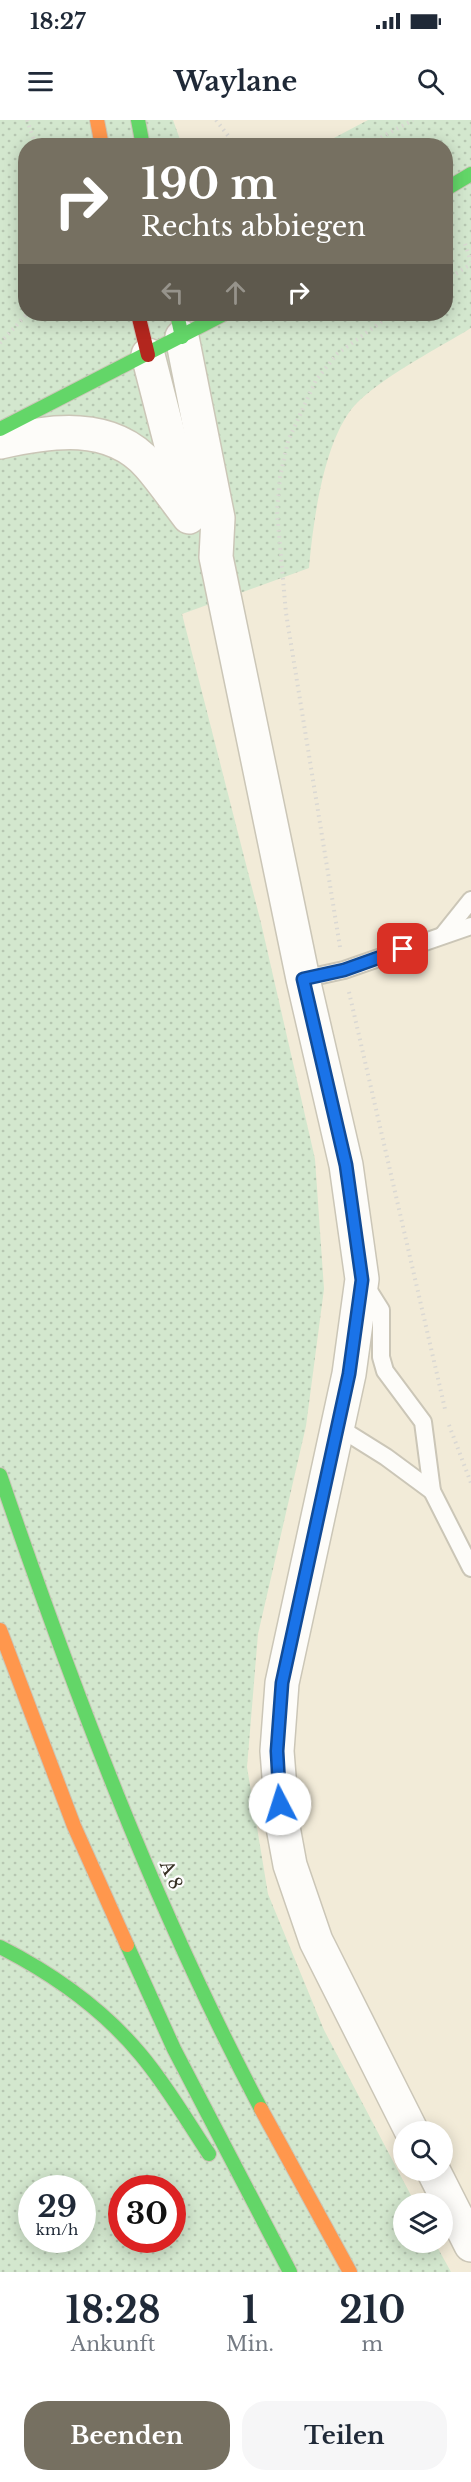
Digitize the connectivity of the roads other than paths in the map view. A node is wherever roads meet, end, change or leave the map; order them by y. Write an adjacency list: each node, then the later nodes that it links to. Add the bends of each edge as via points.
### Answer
1 (97, 120): 3 (main road)
2 (138, 122): 4 (main road); 5 (main road)
3 (100, 138)
4 (141, 138)
5 (145, 138)
6 (471, 174): 7 (main road)
7 (453, 185)
8 (140, 321): 11 (main road)
9 (196, 321): 10 (main road)
10 (180, 325): 11 (main road); 15 (street, via 218,518)
11 (148, 355): 12 (main road); 14 (street)
12 (0, 429)
13 (0, 442): 14 (street, via 55,432 77,432 112,440 149,465)
14 (189, 517): 15 (street)
15 (216, 557): 19 (street)
16 (471, 900): 18 (lane)
17 (471, 926): 18 (lane)
18 (443, 935): 19 (lane, via 344,970)
19 (303, 979): 20 (street, via 346,1165)
20 (362, 1280): 21 (street); 23 (lane, via 381,1310 381,1358 385,1371 423,1422)
21 (338, 1427): 23 (lane, via 386,1456); 27 (street, via 283,1674 278,1714 278,1782 290,1865 316,1941)
22 (0, 1475): 32 (main road, A 8 / A 8, via 48,1617 127,1820 218,2023)
23 (432, 1491): 24 (lane)
24 (471, 1568)
25 (0, 1630): 29 (main road, via 74,1826 174,2049)
26 (0, 1947): 29 (main road, via 33,1963 84,2001 141,2055)
27 (406, 2121)
28 (438, 2181): 30 (street)
29 (274, 2245): 31 (main road)
30 (471, 2245)
31 (290, 2272)
32 (350, 2272)

